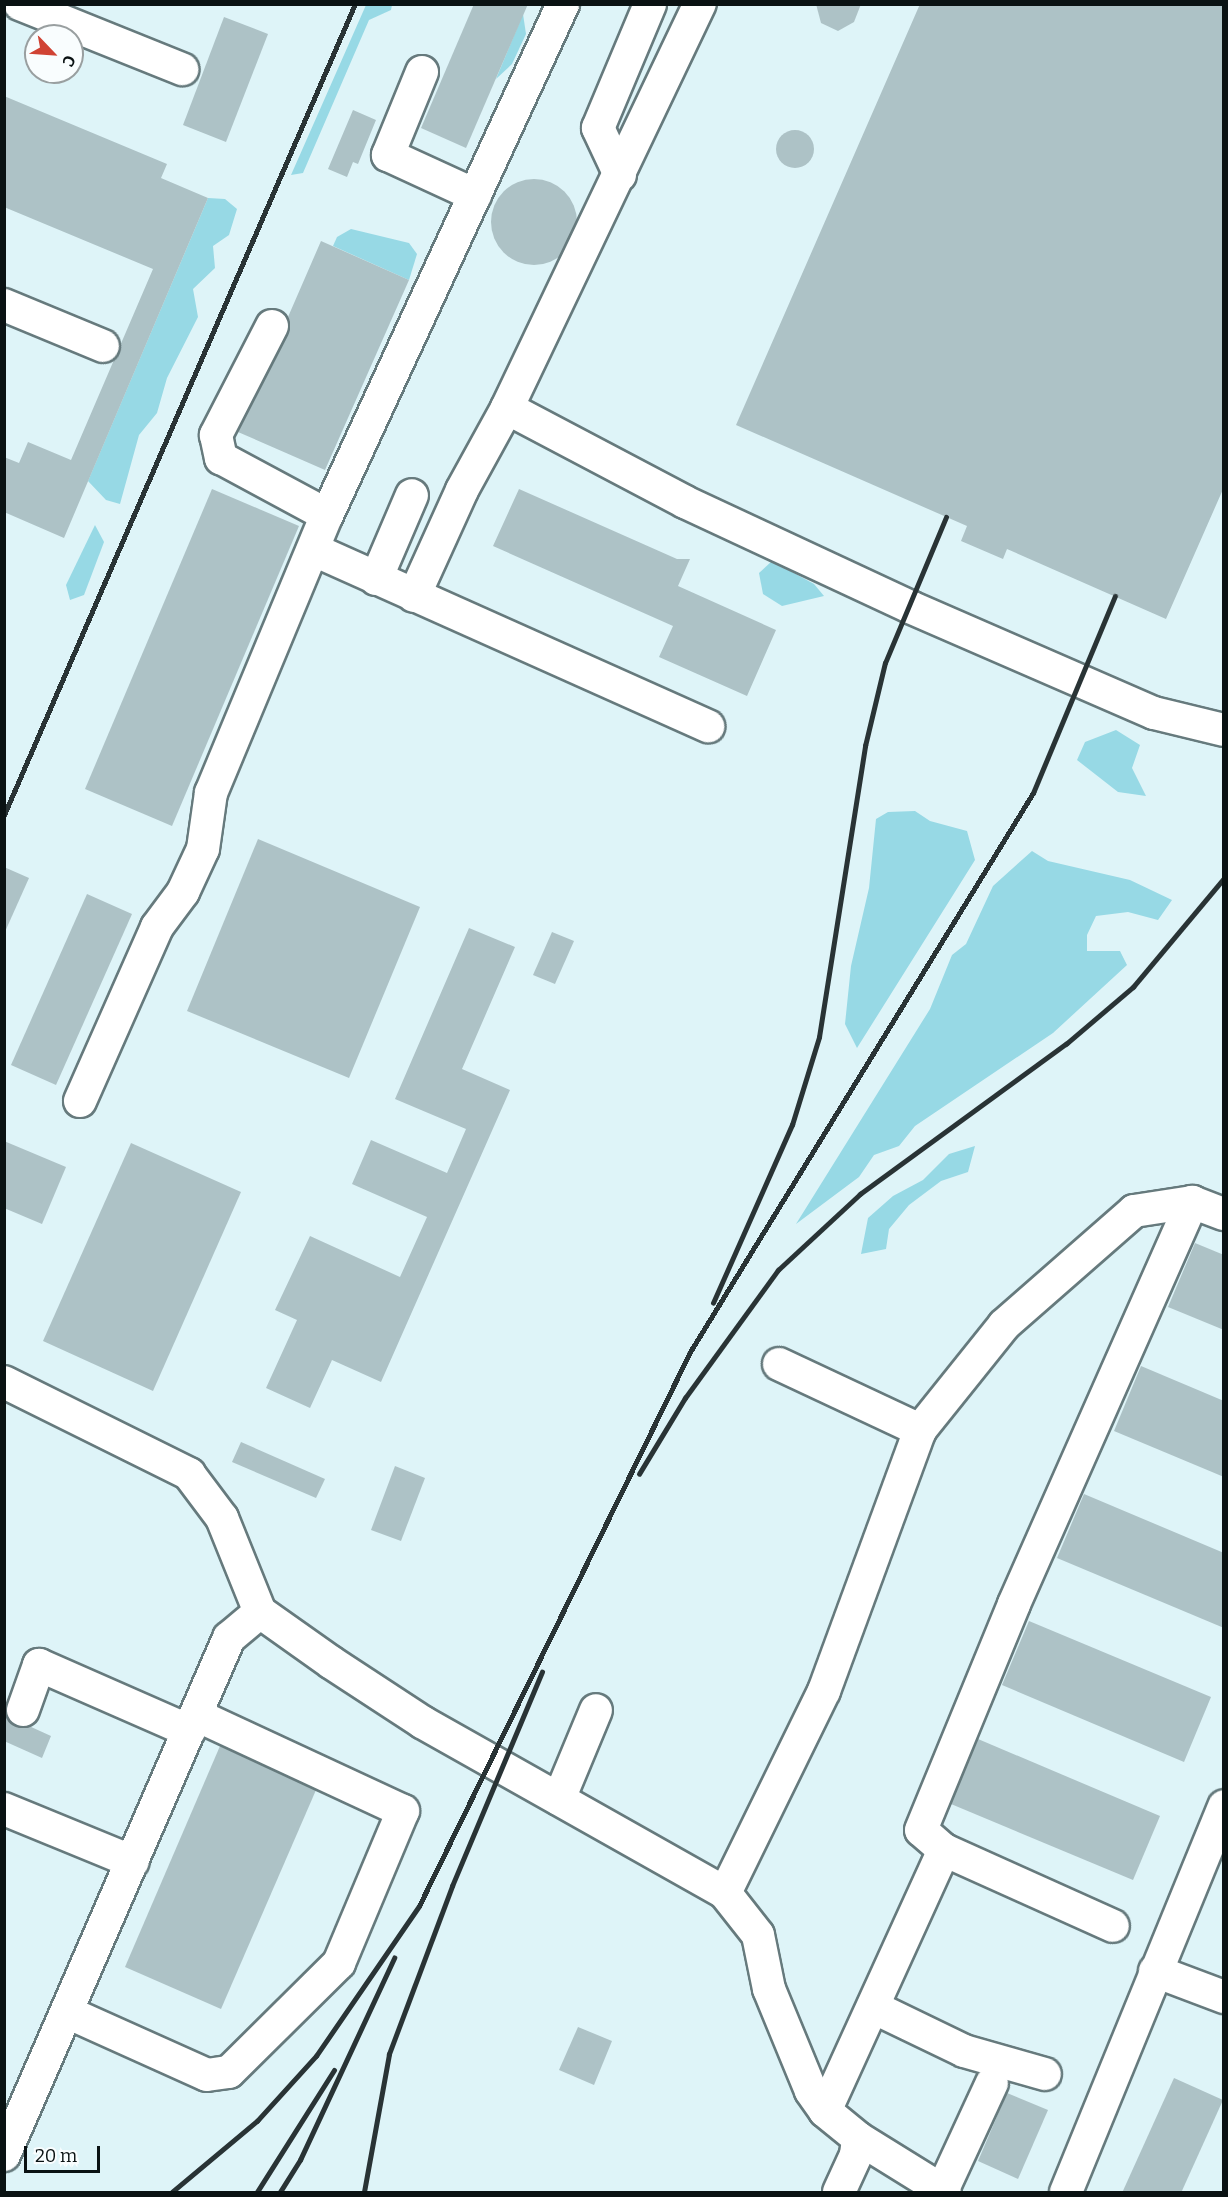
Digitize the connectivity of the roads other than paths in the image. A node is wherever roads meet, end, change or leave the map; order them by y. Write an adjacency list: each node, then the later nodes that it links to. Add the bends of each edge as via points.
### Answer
1 (20, 4): 5 (lane)
2 (563, 4): 8 (lane)
3 (650, 4): 7 (lane, via 598,128)
4 (700, 4): 7 (lane)
5 (182, 69)
6 (422, 72): 8 (lane, via 388,155)
7 (620, 175): 12 (lane)
8 (475, 195): 14 (lane)
9 (4, 305): 11 (lane)
10 (272, 326): 14 (lane, via 216,435 221,458)
11 (103, 346)
12 (507, 408): 17 (lane, via 462,490); 19 (lane, via 686,502 910,607 1154,713)
13 (412, 495): 16 (lane)
14 (327, 515): 15 (lane)
15 (314, 550): 16 (lane); 20 (lane, via 211,794 203,849 183,892 157,927)
16 (376, 579): 17 (lane)
17 (414, 596): 18 (lane)
18 (708, 726)
19 (1224, 730)
20 (80, 1101)
21 (1192, 1202): 22 (lane); 25 (lane, via 1134,1211 1004,1325); 33 (lane, via 1014,1604 921,1830)
22 (1224, 1214)
23 (779, 1364): 25 (lane)
24 (4, 1382): 26 (lane, via 189,1474 222,1518)
25 (920, 1430): 35 (lane, via 824,1691)
26 (260, 1612): 29 (lane, via 229,1638); 30 (lane, via 422,1722)
27 (23, 1710): 29 (lane, via 39,1665)
28 (596, 1710): 30 (lane)
29 (193, 1723): 34 (lane); 40 (lane, via 403,1811 339,1963 229,2072 207,2075)
30 (559, 1799): 35 (lane)
31 (1224, 1806): 37 (lane)
32 (4, 1809): 34 (lane)
33 (944, 1851): 36 (lane); 39 (lane)
34 (133, 1862): 40 (lane)
35 (725, 1893): 43 (lane, via 758,1935 770,1989 811,2091)
36 (1113, 1926)
37 (1155, 1971): 38 (lane); 48 (lane)
38 (1224, 1997)
39 (873, 2007): 41 (lane, via 964,2051); 43 (lane)
40 (69, 2013): 45 (lane)
41 (1045, 2074)
42 (992, 2083): 46 (lane)
43 (825, 2111): 44 (lane)
44 (858, 2138): 46 (lane); 47 (lane, via 856,2155)
45 (4, 2155)
46 (944, 2192)
47 (839, 2193)
48 (1066, 2193)

